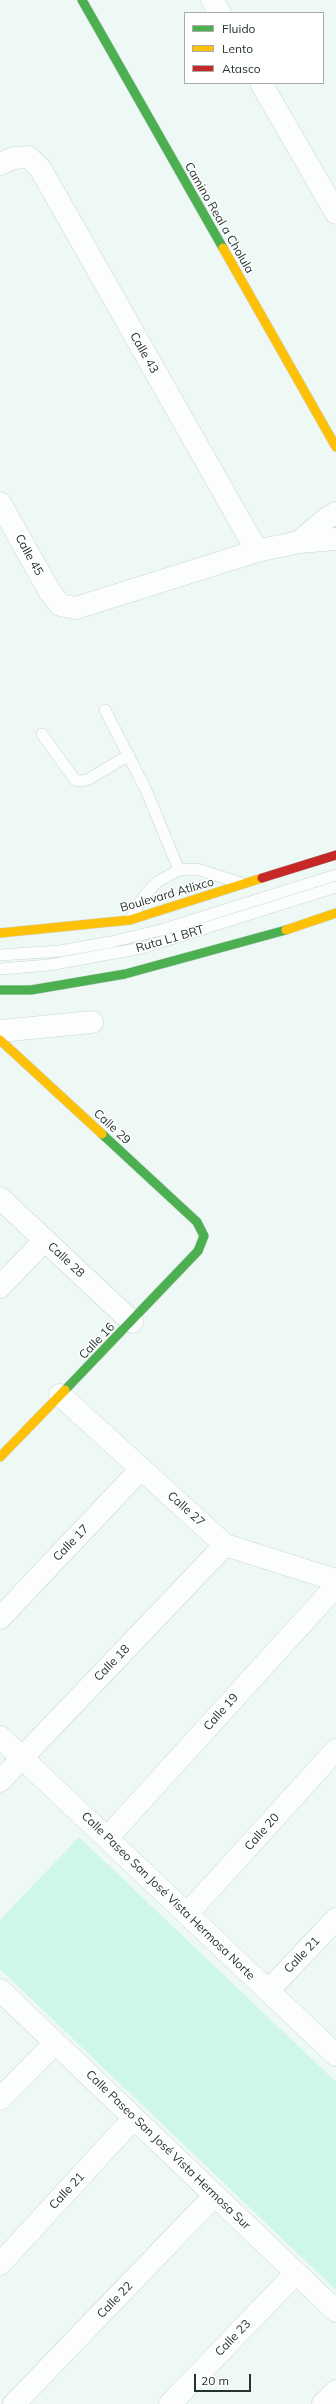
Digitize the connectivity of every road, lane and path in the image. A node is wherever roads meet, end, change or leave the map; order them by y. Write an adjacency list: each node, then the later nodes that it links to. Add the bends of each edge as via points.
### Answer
1 (82, 0): 7 (main road, Camino Real a Cholula)
2 (212, 0): 3 (street)
3 (219, 12)
4 (262, 84): 6 (street)
5 (0, 164): 12 (street, Calle 43, via 14,158 28,157 40,168)
6 (336, 213)
7 (336, 447)
8 (0, 503): 12 (street, Calle 45, via 60,606 76,608)
9 (336, 513): 11 (street)
10 (336, 539): 11 (street)
11 (299, 542): 12 (street)
12 (257, 551)
13 (105, 710): 15 (lane)
14 (42, 734): 15 (lane, via 75,780 89,779)
15 (129, 755): 17 (lane)
16 (336, 855): 19 (main road, Boulevard Atlixco)
17 (178, 870): 19 (lane, via 198,869); 22 (lane, via 157,882 144,896)
18 (336, 875): 24 (lane, Ruta L1 BRT, via 161,930 111,942 60,951)
19 (246, 884): 22 (main road, Boulevard Atlixco)
20 (336, 887): 25 (lane, Ruta L1 BRT, via 142,948 49,965)
21 (336, 913): 26 (main road, via 259,940 125,974 31,990)
22 (130, 920): 23 (main road, Boulevard Atlixco)
23 (0, 933)
24 (0, 955)
25 (0, 969)
26 (0, 990)
27 (92, 1022): 28 (street)
28 (0, 1031)
29 (0, 1040): 31 (main road, Calle 29, via 196,1222)
30 (0, 1198): 32 (street, Calle 28)
31 (204, 1236): 34 (main road, Calle 16, via 198,1251)
32 (45, 1240): 33 (street); 34 (street, Calle 28)
33 (0, 1287)
34 (132, 1322): 35 (main road, Calle 16)
35 (60, 1395): 36 (main road, Calle 16); 37 (street, Calle 27)
36 (0, 1457)
37 (141, 1469): 38 (street, Calle 27); 41 (street, Calle 17)
38 (225, 1545): 39 (street, Calle 27); 44 (street, Calle 18)
39 (336, 1580)
40 (336, 1586): 46 (street, Calle 19)
41 (0, 1618)
42 (0, 1737): 44 (street, Calle Paseo San José Vista Hermosa Norte)
43 (336, 1750): 47 (street, Calle 20)
44 (22, 1758): 45 (street, Calle 18); 46 (street, Calle Paseo San José Vista Hermosa Norte)
45 (0, 1780)
46 (107, 1838): 47 (street, Calle Paseo San José Vista Hermosa Norte)
47 (187, 1914): 50 (street, Calle Paseo San José Vista Hermosa Norte)
48 (336, 1919): 50 (street, Calle 21)
49 (0, 1990): 51 (street, Calle Paseo San José Vista Hermosa Sur)
50 (268, 1991): 52 (street, Calle Paseo San José Vista Hermosa Norte)
51 (55, 2043): 53 (street); 54 (street, Calle Paseo San José Vista Hermosa Sur)
52 (336, 2055)
53 (0, 2099)
54 (134, 2118): 55 (street, Calle Paseo San José Vista Hermosa Sur); 56 (street, Calle 21)
55 (215, 2195): 57 (street, Calle Paseo San José Vista Hermosa Sur); 60 (street, Calle 22)
56 (0, 2264)
57 (296, 2273): 58 (street, Calle Paseo San José Vista Hermosa Sur); 61 (street, Calle 23)
58 (336, 2311)
59 (336, 2391): 62 (street)
60 (14, 2404)
61 (170, 2404)
62 (323, 2404)

